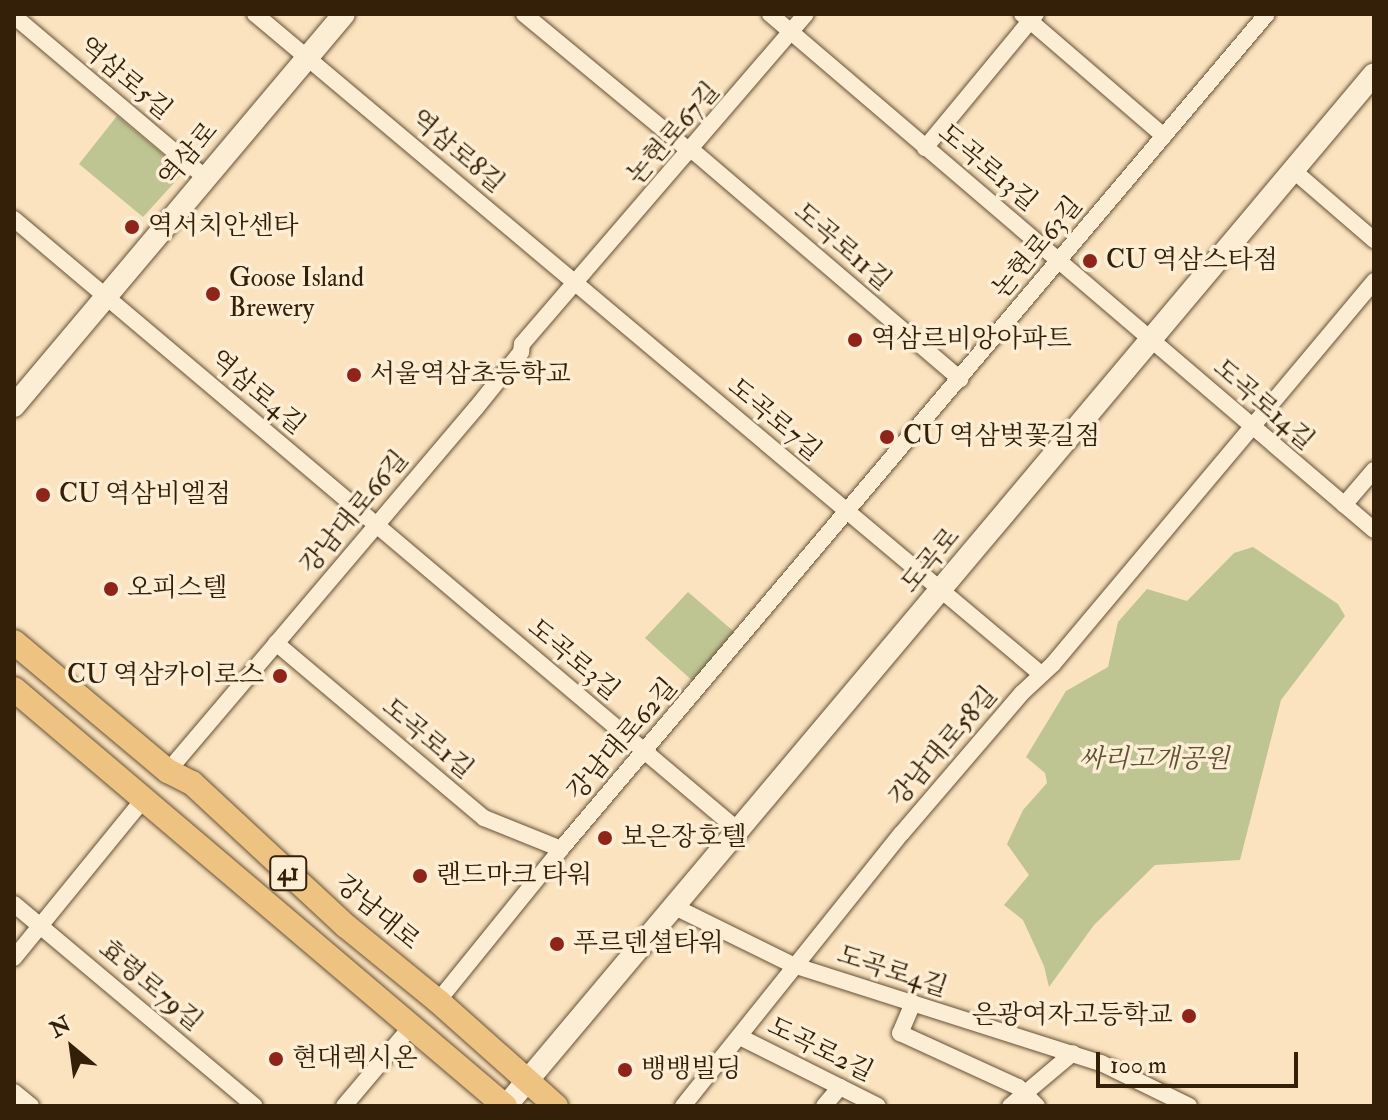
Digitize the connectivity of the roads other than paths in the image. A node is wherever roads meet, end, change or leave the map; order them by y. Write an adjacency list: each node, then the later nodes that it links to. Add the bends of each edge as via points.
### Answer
1 (255, 14): 10 (street, 역삼로8길)
2 (344, 14): 10 (main road, 역삼로)
3 (524, 14): 14 (street, 도곡로11길)
4 (770, 14): 9 (street, 도곡로13길)
5 (806, 14): 9 (street, 논현로67길)
6 (1267, 14): 12 (street, 논현로63길)
7 (14, 16): 16 (street, 역삼로5길)
8 (1030, 16): 12 (street); 13 (street)
9 (792, 32): 13 (street, 도곡로13길); 14 (street, 논현로67길)
10 (306, 58): 16 (main road, 역삼로); 21 (street, 역삼로8길)
11 (1374, 74): 15 (main road, 도곡로)
12 (1164, 136): 19 (street, 논현로63길)
13 (925, 148): 19 (street, 도곡로13길)
14 (692, 151): 21 (street, 논현로67길); 24 (street, 도곡로11길)
15 (1294, 171): 18 (street); 23 (main road, 도곡로)
16 (206, 178): 22 (main road, 역삼로)
17 (14, 219): 22 (street, 역삼로4길)
18 (1374, 240)
19 (1059, 259): 23 (street, 도곡로13길); 24 (street, 논현로63길)
20 (1374, 281): 26 (street, 강남대로58길)
21 (576, 284): 29 (street, 도곡로7길); 30 (street, 강남대로66길)
22 (107, 298): 25 (main road, 역삼로); 30 (street, 역삼로4길)
23 (1154, 338): 26 (street, 도곡로14길); 32 (main road, 도곡로)
24 (960, 379): 29 (street, 논현로63길)
25 (14, 406)
26 (1251, 427): 28 (street, 도곡로14길); 35 (street, 강남대로58길)
27 (1374, 470): 28 (street)
28 (1344, 505): 31 (street, 도곡로14길)
29 (847, 513): 32 (street, 도곡로7길); 37 (street, 강남대로62길)
30 (377, 524): 34 (street, 강남대로66길); 37 (street, 도곡로3길)
31 (1374, 530)
32 (942, 592): 35 (street, 도곡로7길); 40 (main road, 도곡로)
33 (14, 642): 38 (main road, 강남대로 / 41)
34 (276, 643): 38 (street, 강남대로66길); 41 (street, 도곡로1길, via 484,818)
35 (1041, 674): 46 (street, 강남대로58길)
36 (14, 689): 39 (main road, 41)
37 (644, 752): 40 (street, 도곡로3길); 41 (street, 강남대로62길)
38 (168, 771): 47 (main road, 강남대로 / 41, via 192,783 346,926)
39 (143, 800): 44 (street); 49 (main road, 41)
40 (739, 831): 43 (main road, 도곡로)
41 (561, 849): 47 (street, 강남대로62길)
42 (14, 904): 44 (street, 효령로79길)
43 (675, 907): 46 (street, 도곡로4길); 52 (main road, 도곡로)
44 (41, 926): 45 (street); 57 (street, 효령로79길)
45 (14, 958)
46 (793, 965): 48 (street, 도곡로4길); 50 (street, 강남대로58길)
47 (438, 1001): 52 (main road, 강남대로 / 41)
48 (913, 1003): 51 (street, 도곡로4길); 55 (street, via 900,1033)
49 (410, 1028): 58 (street); 59 (main road, 41)
50 (740, 1037): 53 (street, 도곡로2길); 61 (street, 강남대로58길)
51 (1073, 1053): 55 (street); 66 (street, 도곡로4길)
52 (528, 1080): 59 (main road, 도곡로); 60 (main road, 강남대로 / 41)
53 (840, 1087): 62 (street); 63 (street, 도곡로2길)
54 (14, 1092): 56 (street)
55 (1024, 1094): 64 (street); 65 (street)
56 (31, 1106)
57 (255, 1106)
58 (344, 1106)
59 (506, 1106)
60 (556, 1106)
61 (683, 1106)
62 (824, 1106)
63 (878, 1106)
64 (1010, 1106)
65 (1037, 1106)
66 (1189, 1106)

